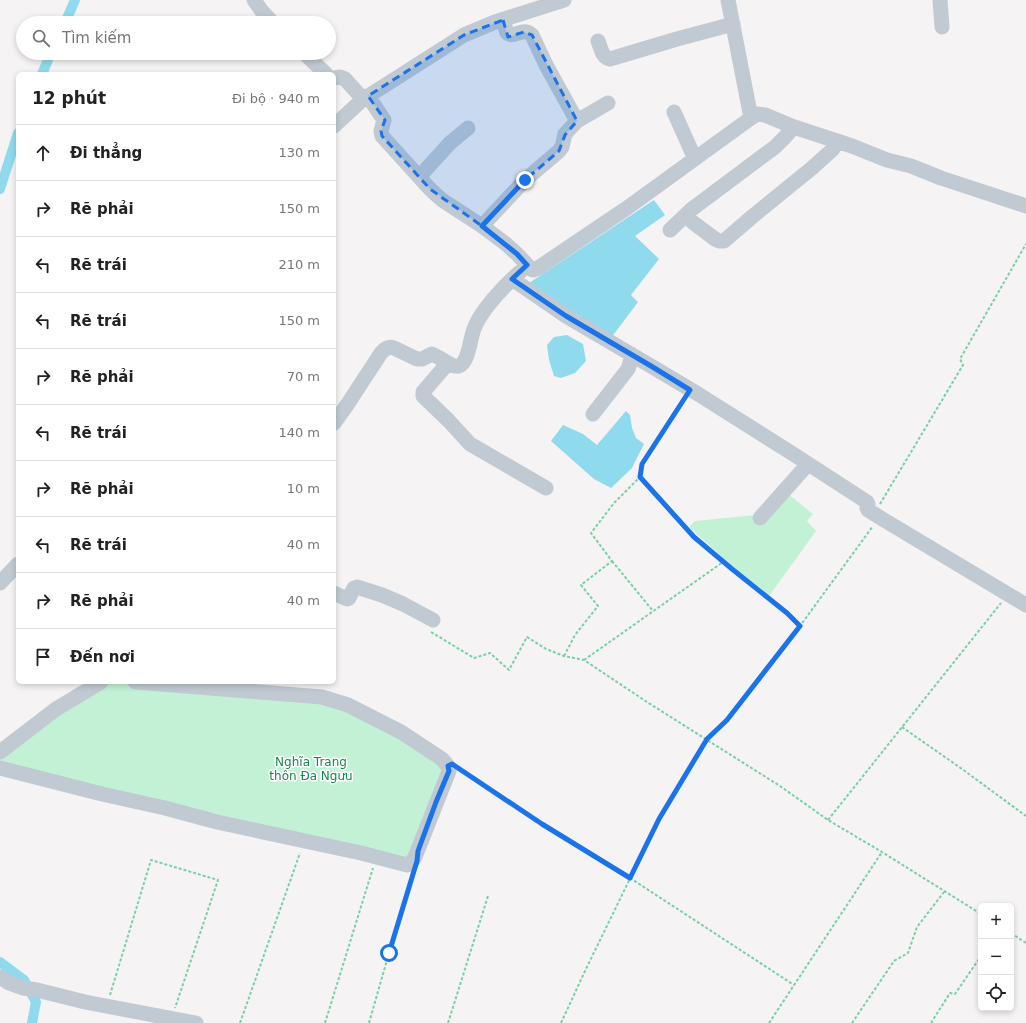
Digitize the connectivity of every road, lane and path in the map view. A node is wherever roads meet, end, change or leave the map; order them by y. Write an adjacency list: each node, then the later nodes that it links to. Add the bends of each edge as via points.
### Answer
1 (254, 0): 5 (street)
2 (564, 0): 6 (street)
3 (728, 0): 7 (street)
4 (940, 0): 8 (street)
5 (267, 16)
6 (503, 20): 13 (street, via 464,35); 17 (street, via 509,35 524,32 532,35)
7 (733, 24): 9 (street, via 610,59 604,56); 16 (street)
8 (942, 27)
9 (598, 41)
10 (311, 60): 11 (street)
11 (324, 72)
12 (336, 77): 13 (street, via 340,76 345,79)
13 (366, 98): 18 (street); 23 (street, via 384,120 382,136)
14 (608, 103): 17 (street)
15 (674, 112): 22 (street)
16 (751, 118): 19 (street, via 757,114 763,115); 22 (street)
17 (578, 121): 26 (street, via 565,134 559,151 525,180)
18 (336, 124)
19 (794, 127): 21 (street); 25 (street, via 775,147)
20 (468, 128): 23 (street, via 450,143)
21 (838, 141): 24 (street); 25 (street, via 812,168 724,240 719,241)
22 (695, 159): 29 (street, via 538,268 532,270)
23 (419, 177): 26 (street, via 442,200)
24 (1026, 206)
25 (685, 216): 27 (street)
26 (482, 226): 29 (street)
27 (670, 230)
28 (1026, 244): 39 (path, via 960,359 963,365)
29 (527, 265): 30 (street)
30 (512, 279): 31 (street, via 566,316); 32 (street, via 477,321 463,363 457,366)
31 (631, 354): 33 (street); 34 (street, via 628,369)
32 (448, 363): 35 (street, via 432,354 417,359 392,347 386,348); 38 (street, via 423,392 423,396 470,444)
33 (690, 390): 36 (street); 37 (path, via 642,464)
34 (593, 414)
35 (336, 420)
36 (808, 464): 39 (street, via 867,502 868,510); 40 (street)
37 (640, 477): 41 (path, via 614,503 591,534); 42 (path, via 694,537)
38 (546, 488)
39 (877, 515): 46 (street); 50 (path)
40 (760, 518)
41 (612, 561): 48 (path); 51 (path, via 581,585 598,606 575,635)
42 (724, 562): 48 (path); 50 (path)
43 (16, 566): 44 (street)
44 (0, 583)
45 (336, 594): 49 (street, via 348,599 357,587 403,604)
46 (1008, 594): 47 (street); 55 (path)
47 (1026, 605)
48 (653, 612): 52 (path)
49 (430, 625): 51 (path, via 474,658 490,653 509,670 527,637)
50 (800, 626): 56 (path, via 727,720)
51 (564, 656): 52 (path)
52 (584, 660): 56 (path)
53 (98, 684): 57 (street, via 56,709)
54 (160, 684): 58 (street, via 322,697 348,705 401,732 442,759)
55 (902, 727): 60 (path); 61 (path)
56 (707, 739): 61 (path); 66 (path, via 659,819)
57 (0, 752)
58 (448, 766): 64 (street, via 449,771 413,861 407,865); 66 (path, via 452,764)
59 (0, 768): 62 (street)
60 (1026, 816)
61 (828, 820): 63 (path)
62 (304, 841): 64 (street); 78 (path)
63 (882, 852): 67 (path); 74 (path)
64 (376, 857): 79 (path)
65 (412, 875): 80 (path)
66 (630, 878): 74 (path); 82 (path)
67 (945, 891): 69 (path); 84 (path, via 917,927 908,953 894,961)
68 (488, 896): 81 (path)
69 (978, 912)
70 (1014, 935): 71 (path)
71 (1026, 943)
72 (978, 960): 85 (path, via 955,994 950,993)
73 (0, 977): 75 (street, via 9,983 30,989)
74 (794, 985): 83 (path)
75 (106, 1006): 76 (street); 76 (path, via 150,860 218,880)
76 (172, 1018): 77 (street)
77 (196, 1023)
78 (240, 1023)
79 (325, 1023)
80 (369, 1023)
81 (448, 1023)
82 (561, 1023)
83 (770, 1023)
84 (852, 1023)
85 (931, 1023)

